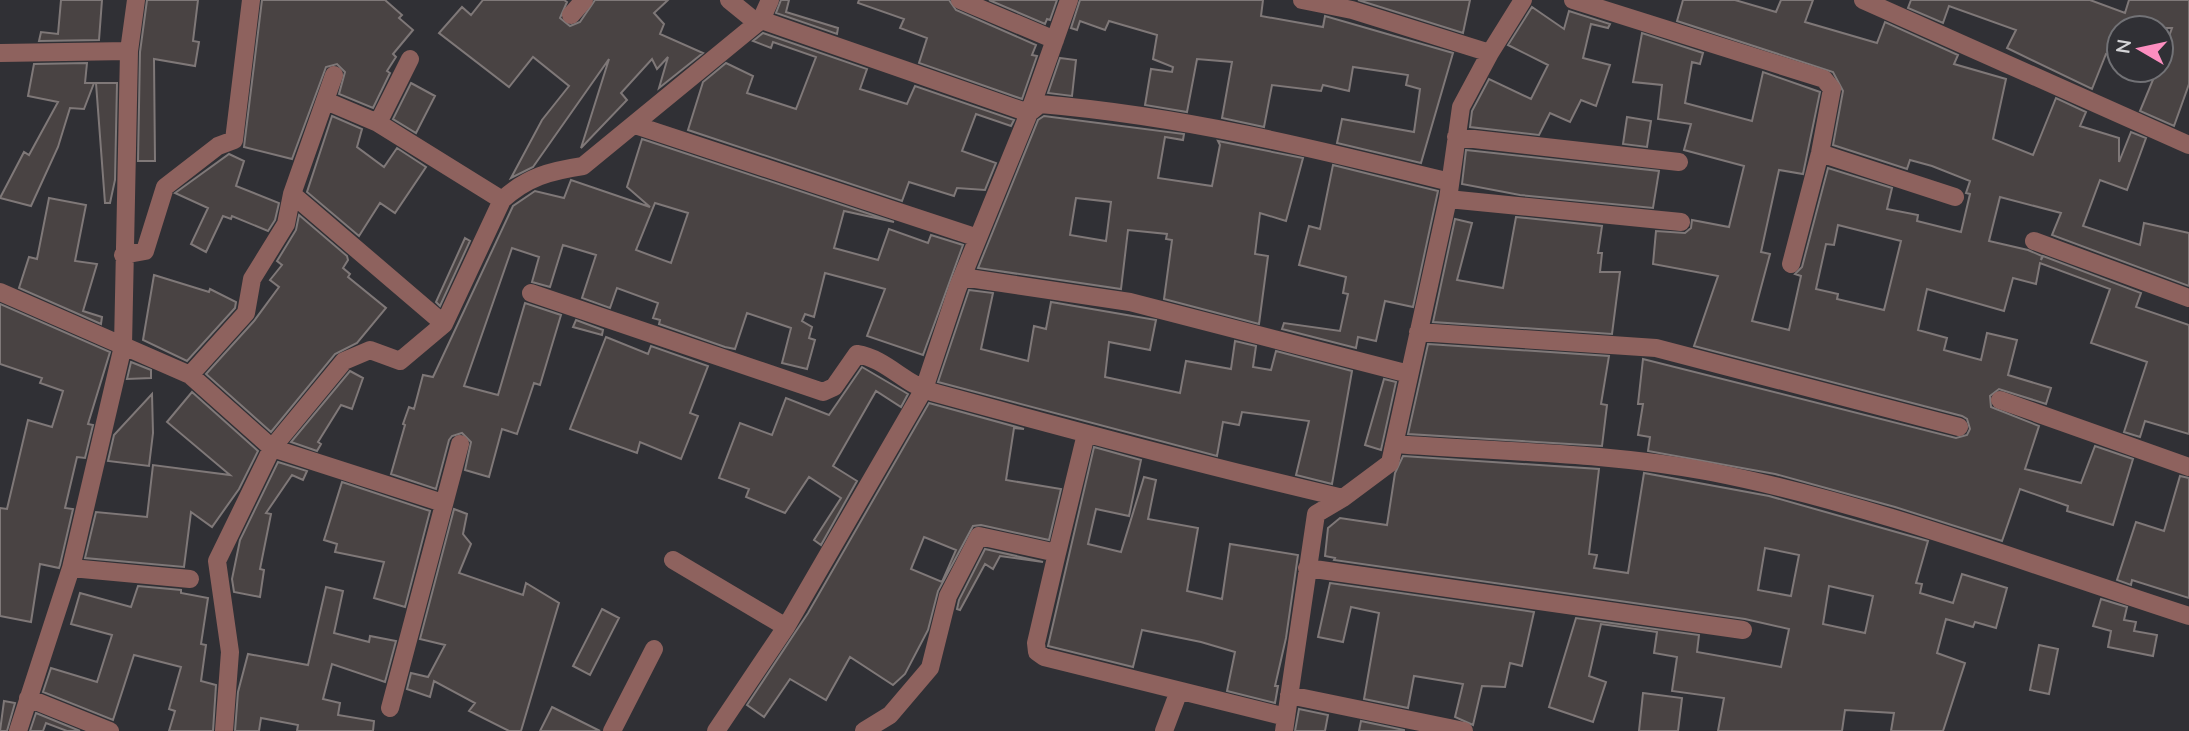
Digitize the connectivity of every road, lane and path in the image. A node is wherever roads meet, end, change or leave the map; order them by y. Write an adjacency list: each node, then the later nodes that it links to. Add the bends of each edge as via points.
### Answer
1 (136, 0): 15 (street)
2 (251, 0): 35 (street, via 234,140 218,146 165,187 145,251)
3 (584, 0): 12 (street)
4 (729, 0): 13 (street)
5 (769, 0): 13 (street)
6 (1069, 0): 14 (street)
7 (1302, 0): 17 (street, via 1352,10)
8 (1523, 0): 17 (street)
9 (1573, 0): 26 (street, via 1824,79 1832,89)
10 (1863, 0): 25 (street)
11 (968, 2): 14 (street)
12 (571, 15)
13 (758, 21): 21 (street); 23 (street)
14 (1055, 40): 21 (street)
15 (129, 51): 16 (street); 35 (street)
16 (0, 53)
17 (1490, 53): 24 (street, via 1461,107)
18 (410, 59): 22 (street)
19 (334, 75): 20 (street)
20 (326, 101): 22 (street); 29 (street)
21 (1030, 113): 28 (street, via 1040,104 1124,111 1256,134); 33 (street)
22 (378, 123): 31 (street)
23 (635, 125): 31 (street, via 583,166 547,171); 33 (street)
24 (1456, 137): 27 (street); 28 (street)
25 (2189, 145)
26 (1820, 153): 30 (street); 36 (street)
27 (1679, 162)
28 (1449, 191): 32 (street); 42 (street)
29 (292, 194): 41 (street); 45 (street, via 286,224 252,279 246,313)
30 (1955, 197)
31 (502, 200): 41 (street)
32 (1681, 222)
33 (978, 238): 37 (street)
34 (2034, 241): 40 (street)
35 (123, 255): 43 (street)
36 (1791, 264)
37 (962, 277): 44 (street, via 1130,302); 46 (street)
38 (0, 292): 43 (street)
39 (531, 293): 46 (street, via 823,392 834,387 857,354 874,357)
40 (2189, 298)
41 (444, 324): 52 (street, via 400,361 370,350 344,361)
42 (1418, 332): 44 (street); 48 (street, via 1656,348)
43 (123, 346): 45 (street); 58 (street)
44 (1409, 374): 51 (street)
45 (190, 375): 52 (street)
46 (924, 389): 49 (street); 62 (street)
47 (2000, 400): 53 (street)
48 (1959, 427)
49 (1086, 434): 54 (street); 56 (street)
50 (460, 444): 55 (street)
51 (1394, 444): 54 (street, via 1390,463); 61 (street, via 1658,463 1713,473 1852,506)
52 (272, 448): 55 (street); 72 (street, via 217,561 230,652)
53 (2189, 467)
54 (1343, 498): 59 (street, via 1316,513)
55 (443, 503): 68 (street)
56 (1057, 553): 65 (street, via 1037,652); 75 (street, via 979,536 948,596 930,668 890,715)
57 (673, 560): 62 (street)
58 (71, 568): 60 (street); 67 (street)
59 (1307, 568): 63 (street); 66 (street)
60 (190, 579)
61 (2189, 616)
62 (786, 626): 74 (street)
63 (1742, 630)
64 (654, 649): 73 (street)
65 (1178, 691): 69 (street); 76 (street)
66 (1289, 695): 69 (street); 77 (street)
67 (28, 698): 70 (street); 71 (street)
68 (390, 708)
69 (1285, 724)
70 (18, 731)
71 (110, 731)
72 (224, 731)
73 (612, 731)
74 (716, 731)
75 (864, 731)
76 (1164, 731)
77 (1464, 731)

